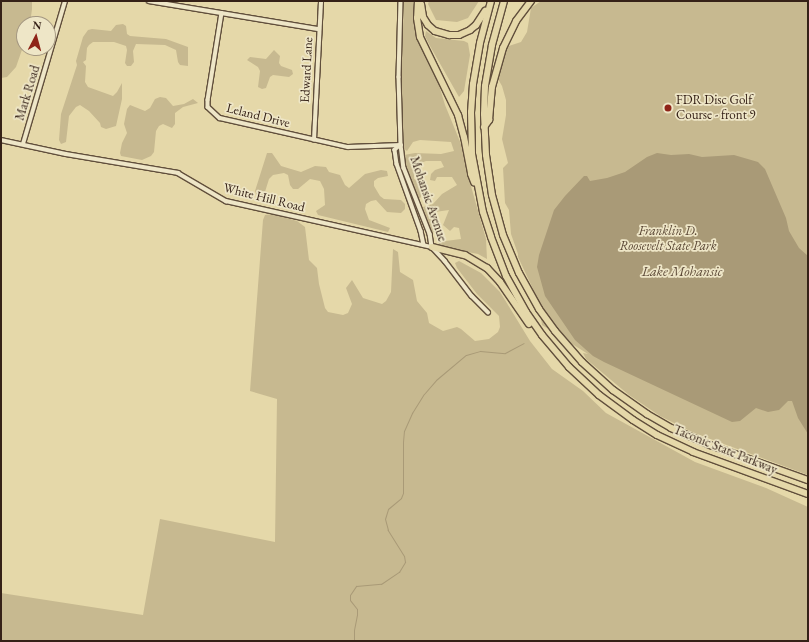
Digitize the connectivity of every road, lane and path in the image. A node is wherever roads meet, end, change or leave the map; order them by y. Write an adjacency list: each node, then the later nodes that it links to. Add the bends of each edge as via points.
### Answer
1 (65, 1): 14 (street, Mark Road)
2 (149, 1): 9 (street)
3 (321, 1): 10 (street, Edward Lane)
4 (401, 1): 15 (street, Mohansic Avenue)
5 (419, 1): 8 (highway, via 428,25 448,35 459,35 470,30 479,22); 16 (highway, via 417,18 420,37 456,110 471,174)
6 (504, 1): 11 (highway, Taconic State Parkway, via 487,72)
7 (531, 1): 11 (highway, via 516,21 503,48 492,87 489,120)
8 (490, 4): 16 (highway, Taconic State Parkway, via 477,56 472,98 471,140)
9 (222, 13): 10 (street); 13 (street, Leland Drive, via 208,107 220,118)
10 (319, 29): 13 (street, Edward Lane)
11 (484, 127): 21 (highway, Taconic State Parkway, via 491,189 508,248 539,309 573,352 614,390 659,421 710,445)
12 (1, 140): 14 (street, White Hill Road)
13 (314, 140): 15 (street, Leland Drive, via 348,147)
14 (23, 144): 17 (street, White Hill Road, via 178,173 226,201)
15 (400, 145): 17 (street, Mohansic Avenue, via 395,150 397,164); 18 (street, Mohansic Avenue, via 404,168 430,234)
16 (478, 187): 20 (highway, Taconic State Parkway, via 487,225 506,276 526,312)
17 (424, 245): 18 (street, White Hill Road)
18 (432, 247): 19 (street, Mohansic Avenue); 20 (highway, via 465,255 490,270 531,326)
19 (488, 312)
20 (550, 346): 22 (highway, Taconic State Parkway, via 568,367 599,395 657,434 706,458)
21 (808, 480)
22 (808, 494)

